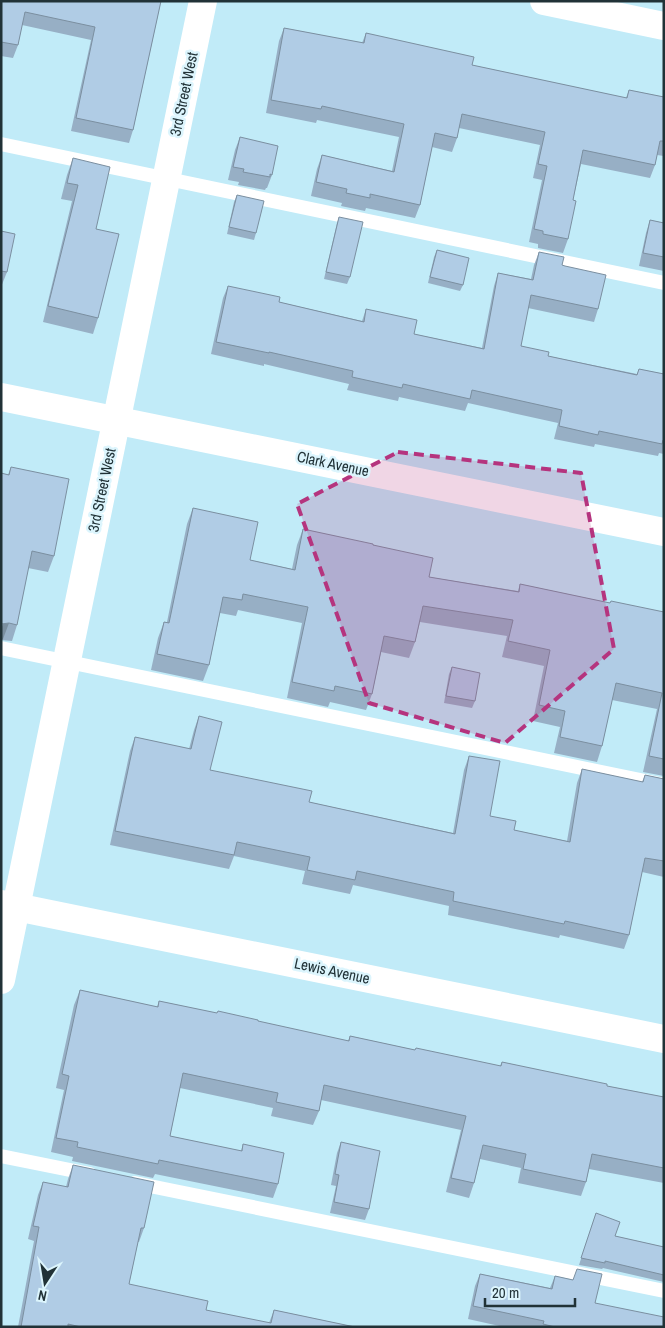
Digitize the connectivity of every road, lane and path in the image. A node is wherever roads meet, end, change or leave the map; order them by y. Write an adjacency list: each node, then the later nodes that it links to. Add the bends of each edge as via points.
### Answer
1 (204, 1): 5 (street, 3rd Street West)
2 (544, 1): 3 (street)
3 (664, 26)
4 (1, 144): 5 (lane)
5 (166, 179): 6 (lane); 8 (street, 3rd Street West)
6 (664, 283)
7 (1, 397): 8 (street, Clark Avenue)
8 (116, 420): 9 (street, Clark Avenue); 11 (street, 3rd Street West)
9 (664, 532)
10 (1, 648): 11 (lane)
11 (67, 661): 12 (lane); 13 (street, 3rd Street West)
12 (664, 785)
13 (9, 905): 14 (street, 3rd Street West); 15 (street, Lewis Avenue)
14 (1, 980)
15 (664, 1039)
16 (1, 1156): 17 (lane)
17 (99, 1176)
18 (118, 1180): 19 (lane)
19 (664, 1291)

